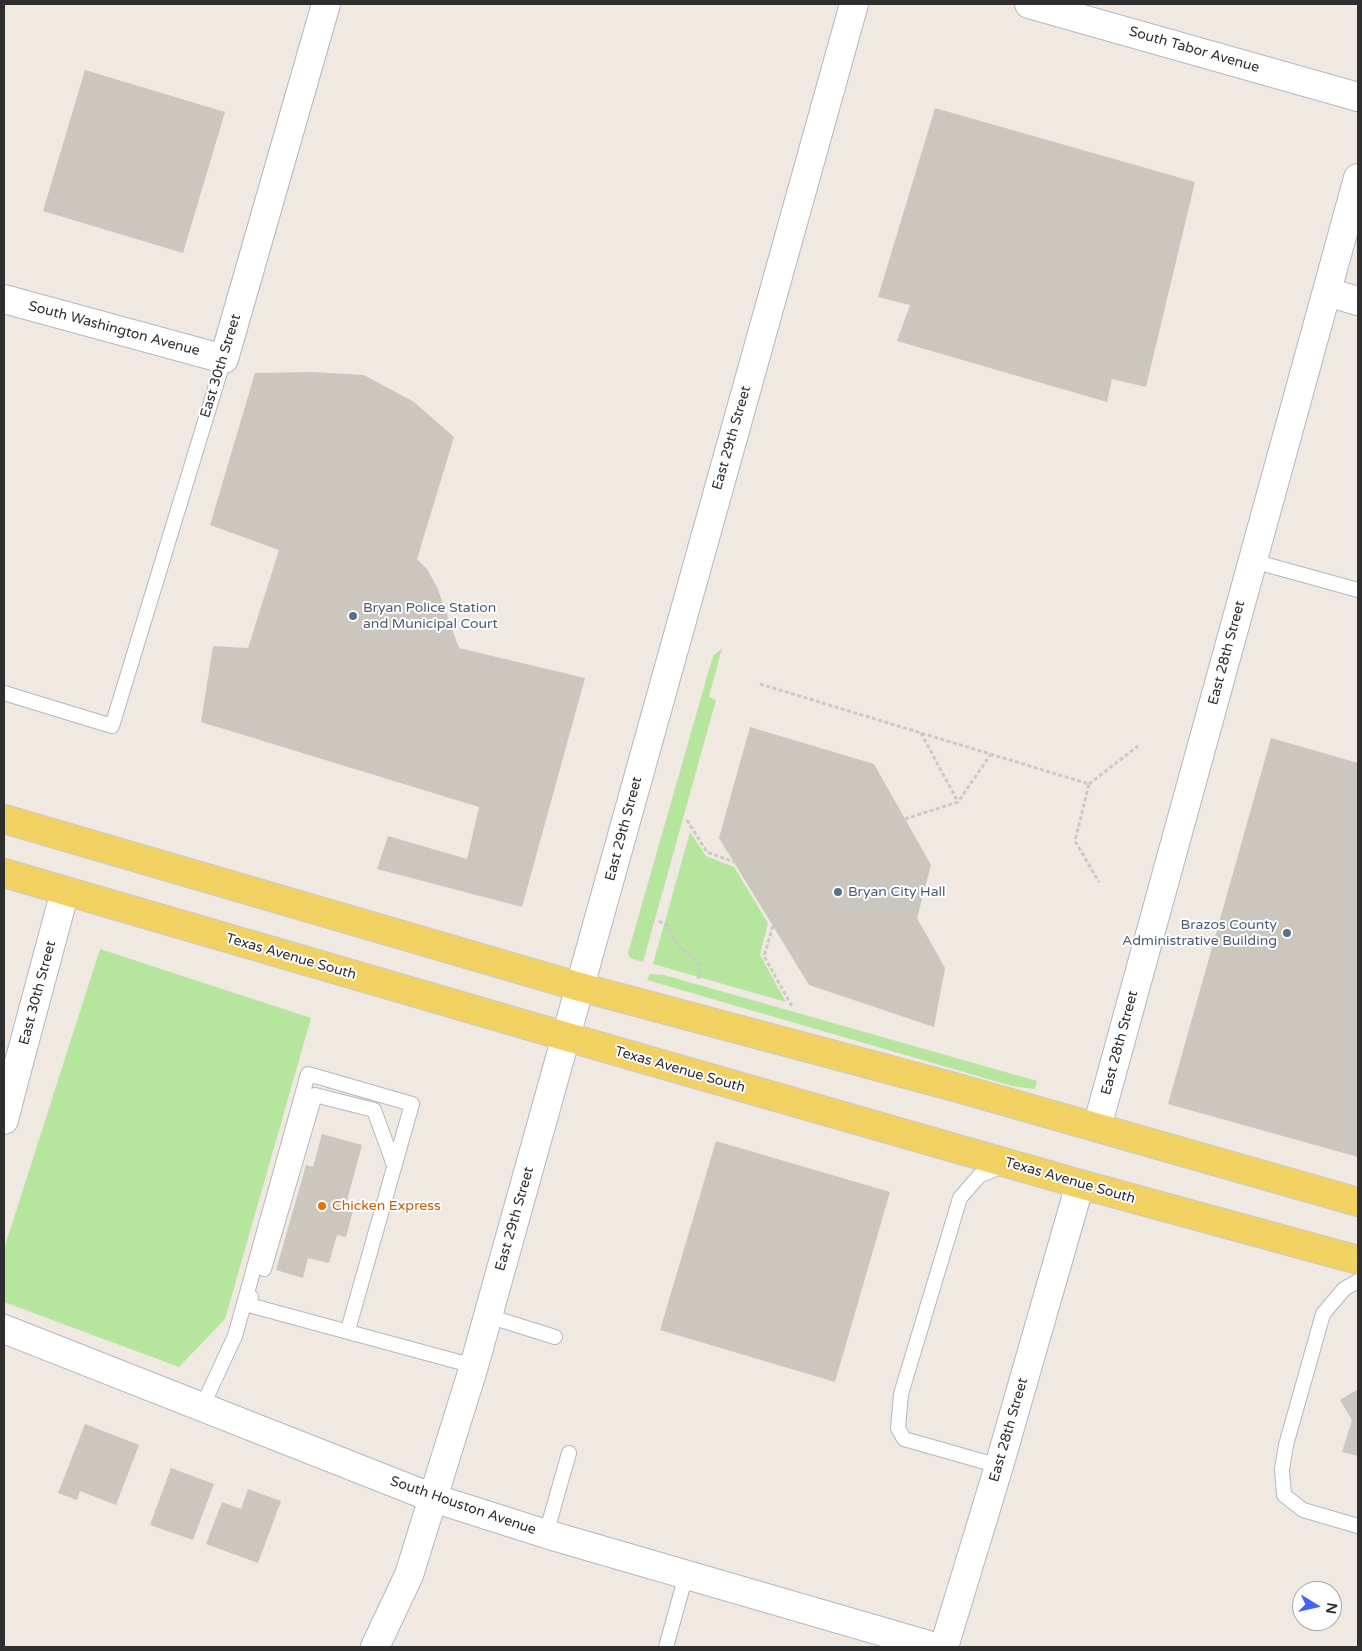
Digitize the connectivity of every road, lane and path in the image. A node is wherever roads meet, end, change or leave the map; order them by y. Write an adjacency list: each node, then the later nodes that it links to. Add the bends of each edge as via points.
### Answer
1 (326, 4): 9 (street, East 30th Street)
2 (1029, 4): 4 (street, South Tabor Avenue)
3 (848, 5): 29 (street, East 29th Street)
4 (1358, 97)
5 (1358, 178): 6 (street, East 28th Street)
6 (1327, 292): 8 (street); 10 (street, East 28th Street)
7 (4, 298): 9 (street, South Washington Avenue)
8 (1358, 301)
9 (224, 360): 13 (lane, East 30th Street, via 112,726)
10 (1253, 561): 11 (lane); 34 (street, East 28th Street)
11 (1358, 590)
12 (760, 684): 14 (path)
13 (4, 693)
14 (921, 733): 16 (path); 18 (path)
15 (1138, 746): 17 (path)
16 (991, 754): 17 (path); 18 (path)
17 (1088, 784): 24 (path, via 1074,841)
18 (958, 802): 20 (path)
19 (4, 819): 29 (main road)
20 (905, 819)
21 (687, 820): 22 (path, via 706,852)
22 (734, 862)
23 (4, 873): 25 (main road, Texas Avenue South)
24 (1099, 882)
25 (65, 891): 31 (main road, Texas Avenue South); 32 (street, East 30th Street)
26 (659, 922): 28 (path, via 668,926 684,951 695,956 700,966)
27 (773, 926): 30 (path, via 764,956)
28 (698, 981)
29 (580, 987): 31 (street, East 29th Street); 34 (main road)
30 (793, 1008)
31 (567, 1037): 35 (main road, Texas Avenue South); 42 (street, East 29th Street)
32 (9, 1086): 33 (street, East 30th Street)
33 (4, 1120)
34 (1097, 1127): 38 (main road)
35 (1008, 1163): 37 (main road, Texas Avenue South); 49 (lane, via 979,1176 960,1198 902,1394 898,1428 904,1439)
36 (394, 1165): 41 (lane, via 374,1110 315,1095 259,1286); 41 (lane, via 412,1104 308,1074); 44 (lane)
37 (1080, 1184): 39 (main road, Texas Avenue South); 49 (street, East 28th Street)
38 (1358, 1202)
39 (1358, 1260)
40 (1358, 1281): 51 (lane, via 1344,1290 1323,1314 1282,1469 1284,1495 1303,1510)
41 (245, 1304): 44 (lane); 47 (lane, via 235,1336)
42 (488, 1316): 45 (lane); 46 (street, East 29th Street)
43 (4, 1329): 47 (street, South Houston Avenue)
44 (348, 1330): 46 (lane)
45 (555, 1337)
46 (474, 1366): 50 (street, East 29th Street)
47 (202, 1407): 50 (street, South Houston Avenue)
48 (569, 1453): 52 (lane)
49 (1000, 1466): 57 (street, East 28th Street)
50 (433, 1498): 52 (street, South Houston Avenue); 54 (street, East 29th Street, via 409,1575)
51 (1358, 1526)
52 (546, 1534): 53 (street, South Houston Avenue)
53 (686, 1575): 55 (lane); 56 (street, South Houston Avenue)
54 (375, 1647)
55 (666, 1647)
56 (935, 1647)
57 (944, 1647)

